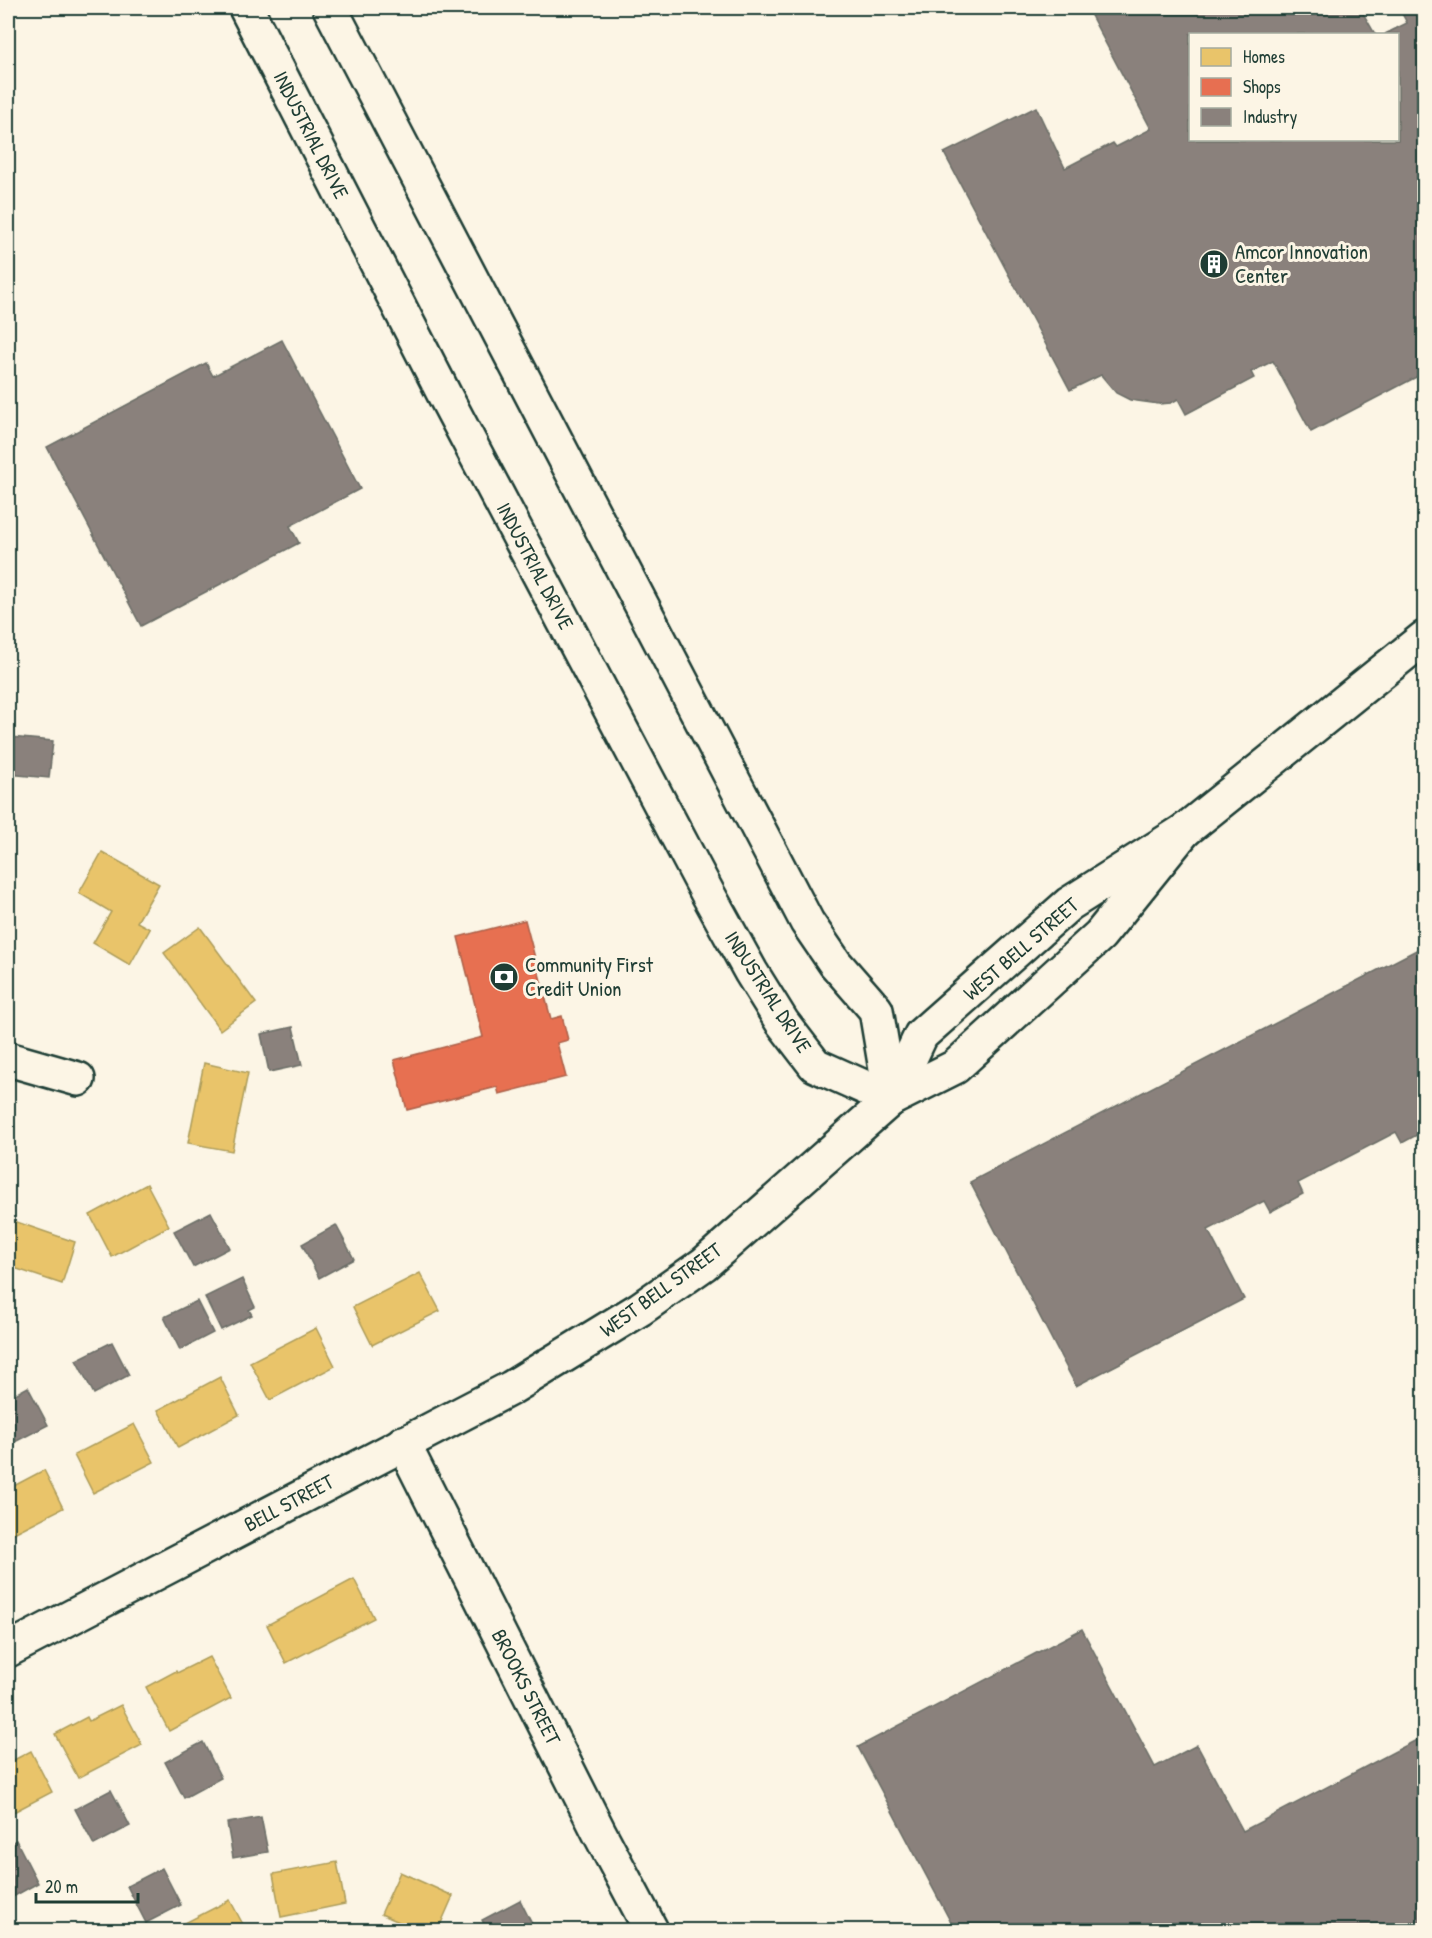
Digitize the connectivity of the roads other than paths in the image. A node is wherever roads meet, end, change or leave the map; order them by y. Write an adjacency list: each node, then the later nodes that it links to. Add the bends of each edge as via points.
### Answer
1 (246, 8): 7 (street, INDUSTRIAL DRIVE, via 445,396 751,972 815,1065)
2 (330, 8): 7 (street, via 807,922 835,963 876,1010)
3 (1425, 638): 4 (street, WEST BELL STREET)
4 (1184, 831): 7 (street, WEST BELL STREET, via 1100,935 955,1067); 7 (street, WEST BELL STREET, via 1069,904 921,1035)
5 (8, 1059): 6 (street)
6 (78, 1079)
7 (891, 1099): 8 (street, WEST BELL STREET, via 704,1264 576,1350)
8 (404, 1443): 9 (street, BELL STREET); 10 (street, BROOKS STREET)
9 (8, 1650)
10 (651, 1930)

